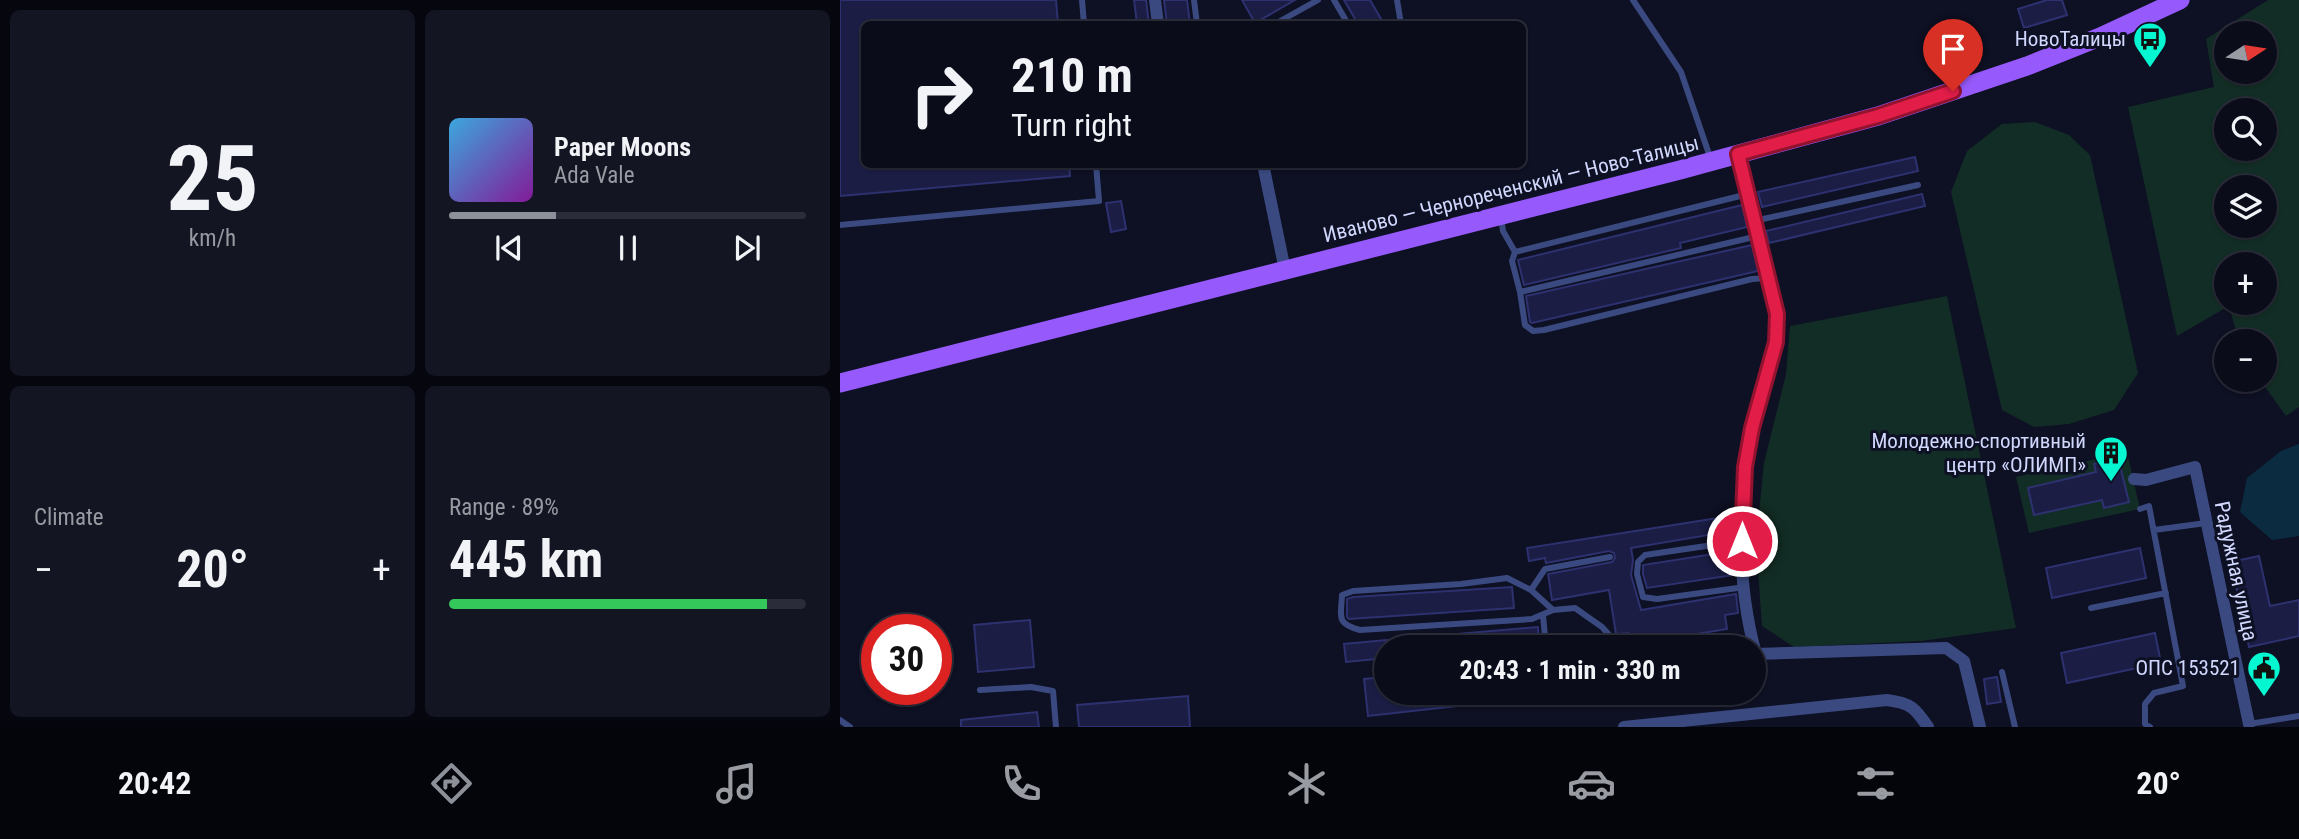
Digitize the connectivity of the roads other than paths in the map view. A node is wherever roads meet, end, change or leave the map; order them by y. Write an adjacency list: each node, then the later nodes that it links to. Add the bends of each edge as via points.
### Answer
1 (1082, 0): 9 (lane)
2 (1155, 0): 10 (street)
3 (1195, 0): 11 (lane)
4 (1318, 0): 12 (lane)
5 (1334, 0): 13 (lane)
6 (1397, 0): 14 (lane)
7 (1633, 0): 16 (lane, via 1681,72)
8 (2180, 0): 15 (main road, Иваново — Чернореченский — Ново-Талицы, via 2027,66 1878,116)
9 (1084, 21)
10 (1158, 21)
11 (1197, 21)
12 (1280, 21)
13 (1346, 21)
14 (1400, 21)
15 (1738, 154): 16 (main road, Иваново — Чернореченский — Ново-Талицы); 20 (street)
16 (1712, 162): 21 (main road, Иваново — Чернореченский — Ново-Талицы)
17 (1096, 168): 23 (lane, via 1099,201)
18 (1265, 168): 26 (street)
19 (1917, 184): 22 (lane)
20 (1748, 194): 22 (street); 25 (lane)
21 (1501, 215): 25 (lane, via 1503,231); 26 (main road, Иваново — Чернореченский — Ново-Талицы)
22 (1754, 221): 24 (street)
23 (840, 225)
24 (1758, 236): 27 (street); 28 (lane)
25 (1515, 252): 28 (lane, via 1512,261)
26 (1286, 270): 29 (main road, Иваново — Чернореченский — Ново-Талицы)
27 (1769, 278): 28 (lane, via 1533,331 1525,325); 34 (street, via 1777,314 1776,342 1745,467)
28 (1520, 292)
29 (840, 383)
30 (2134, 479): 32 (street, Радужная улица, via 2195,467)
31 (2140, 509): 33 (lane, via 2149,506)
32 (2206, 523): 33 (lane); 51 (street, Радужная улица)
33 (2154, 530): 38 (lane)
34 (1742, 541): 36 (street); 36 (lane, via 1645,555 1638,562 1637,574 1643,597 1657,599)
35 (1610, 557): 37 (lane, via 1545,569)
36 (1745, 587): 44 (street)
37 (1531, 590): 40 (lane); 41 (lane, via 1507,578 1353,591 1342,595 1342,621 1346,627 1360,630 1532,620)
38 (2166, 593): 39 (lane); 58 (lane, via 2183,686 2154,692 2145,704 2145,724)
39 (2091, 608)
40 (1553, 610): 41 (lane); 43 (lane, via 1575,608)
41 (1543, 615): 42 (lane)
42 (1545, 635)
43 (1609, 635)
44 (1750, 635)
45 (1766, 654): 56 (street, via 1946,648 1964,661)
46 (2002, 672): 57 (lane)
47 (980, 690): 53 (lane, via 1031,687 1053,691)
48 (2299, 716): 51 (lane)
49 (840, 720): 52 (lane)
50 (1687, 724): 54 (street); 55 (street, via 1887,700 1905,702)
51 (2247, 726)
52 (850, 727)
53 (1056, 727)
54 (1624, 727)
55 (1928, 727)
56 (1980, 727)
57 (2015, 727)
58 (2150, 727)

